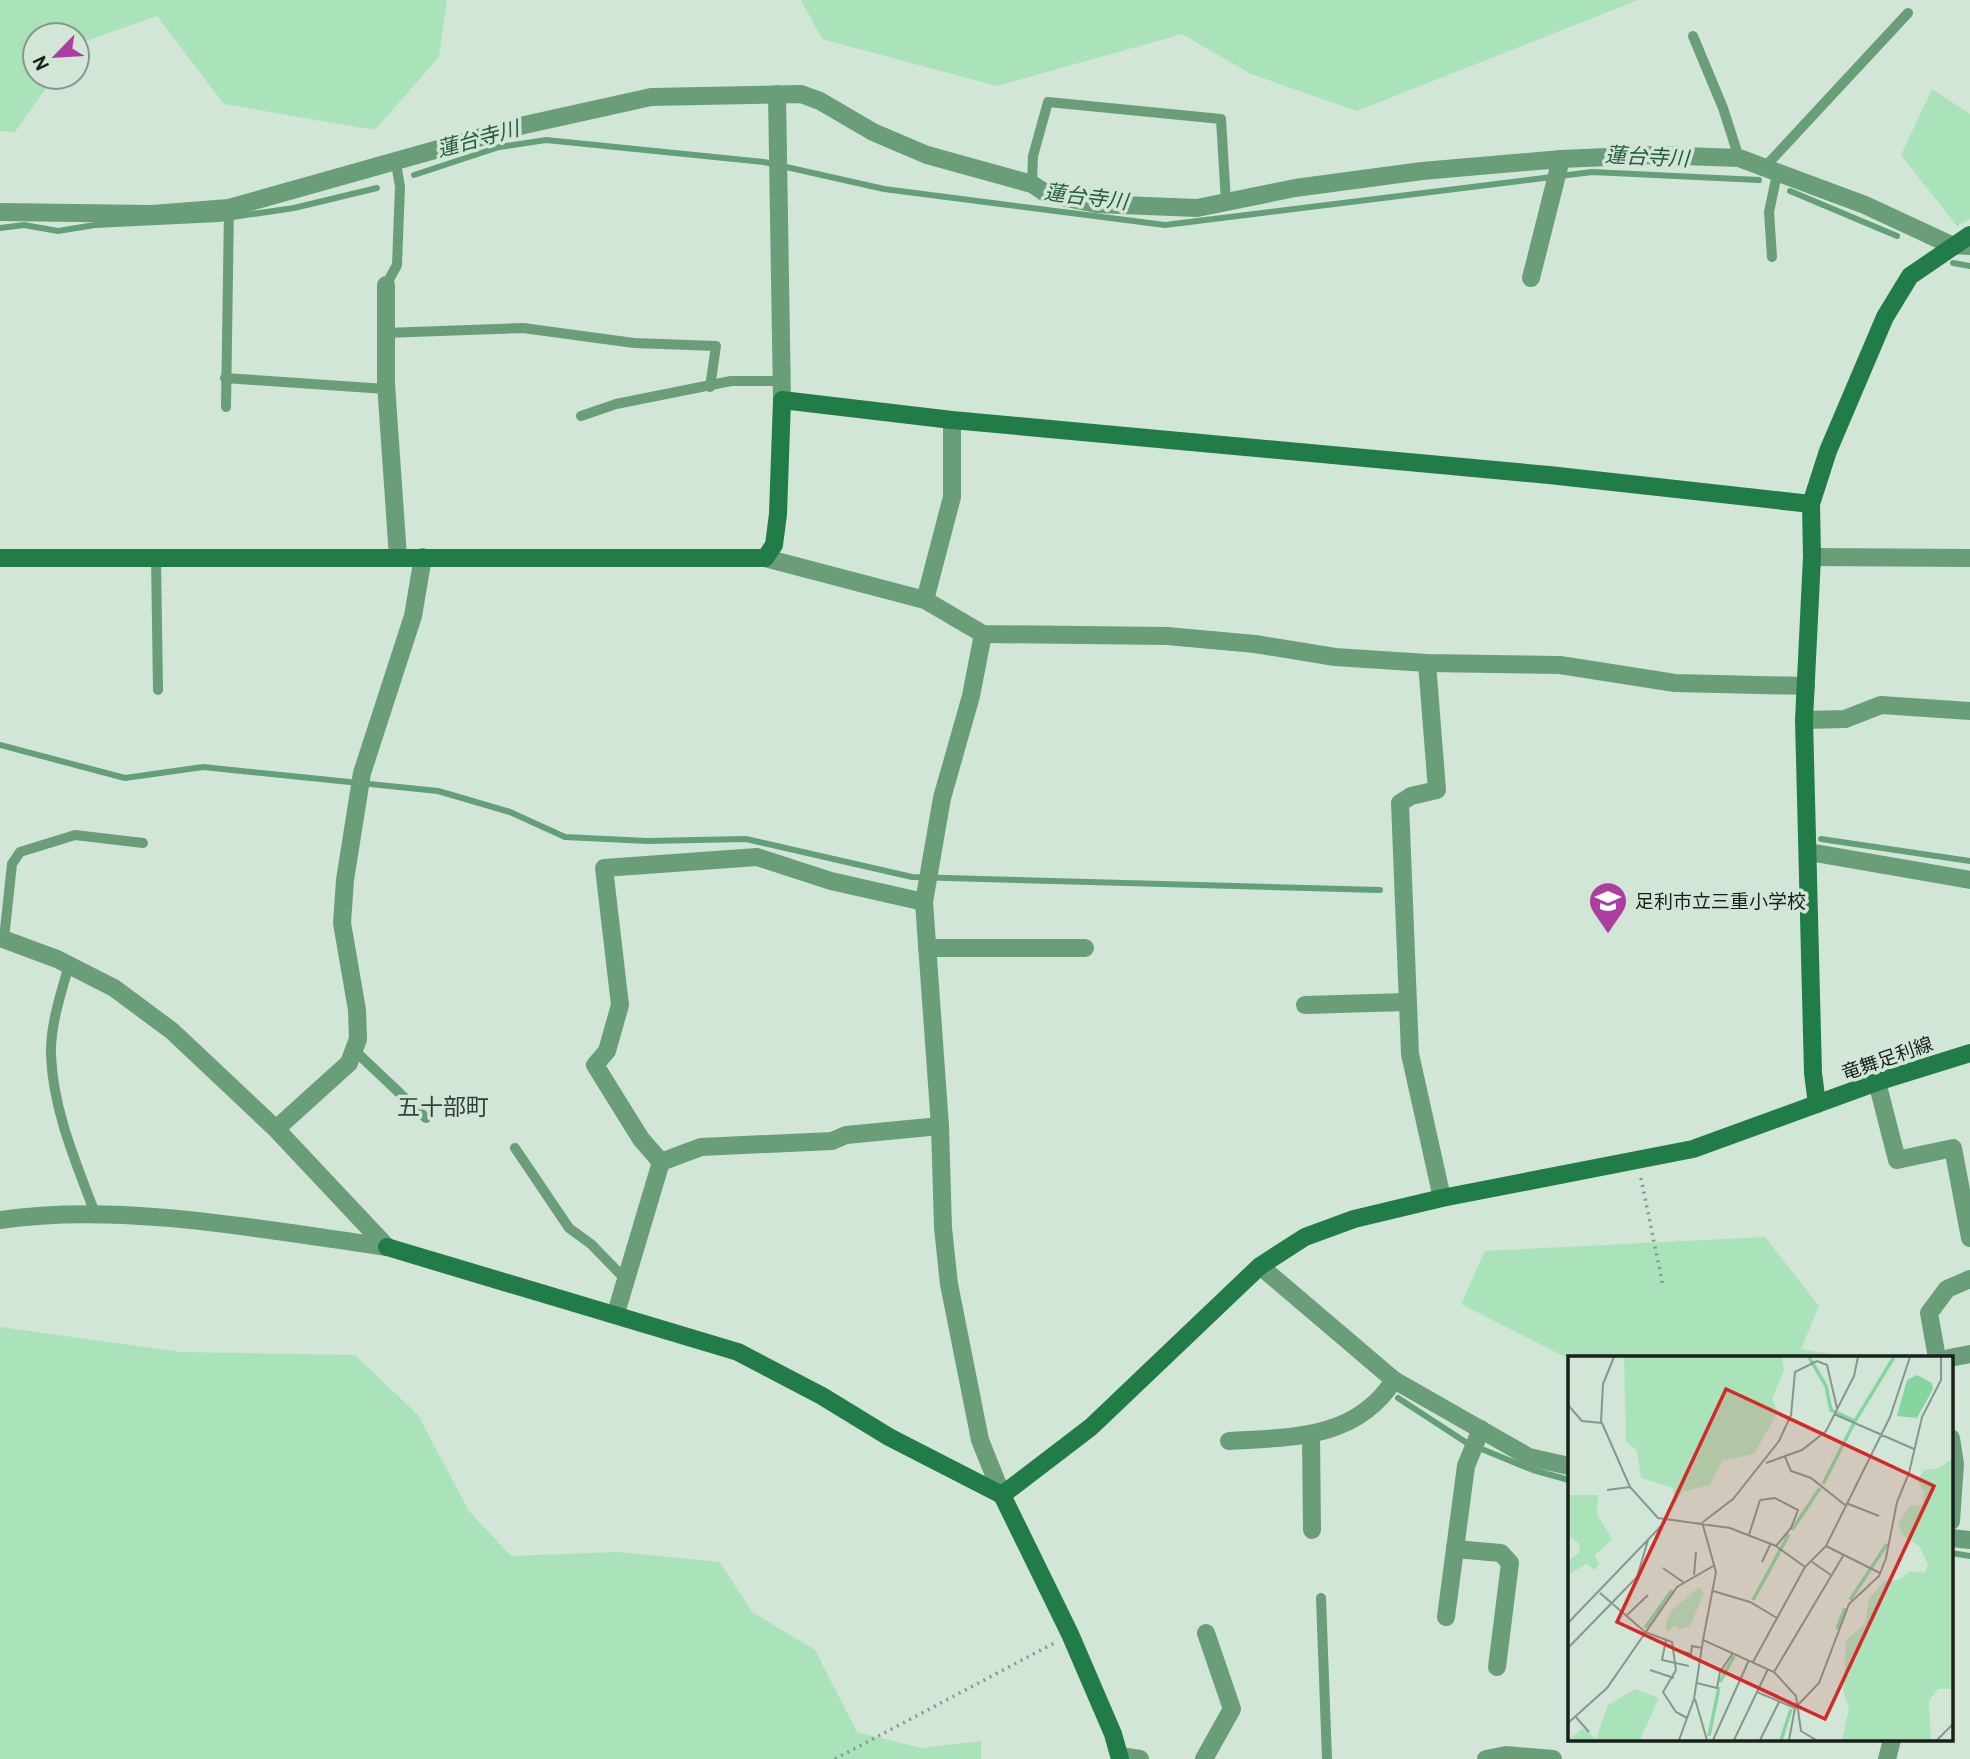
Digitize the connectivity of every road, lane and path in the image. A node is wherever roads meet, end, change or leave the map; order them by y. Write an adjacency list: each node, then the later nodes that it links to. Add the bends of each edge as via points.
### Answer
1 (1908, 13): 7 (lane)
2 (1693, 36): 4 (lane)
3 (777, 94): 6 (street, via 651,97 520,127); 8 (street, via 800,93 820,100 873,132 928,155); 20 (street)
4 (1739, 158): 5 (street); 7 (street)
5 (1561, 159): 9 (street, via 1397,174); 16 (street)
6 (396, 163): 10 (street); 17 (lane, via 400,187 397,265)
7 (1771, 171): 13 (street, via 1865,205); 15 (lane)
8 (1032, 184): 9 (street, via 1048,194 1096,204 1196,208); 9 (lane, via 1033,156 1048,102 1061,103 1221,119)
9 (1226, 202)
10 (229, 208): 11 (street, via 152,214); 19 (lane)
11 (0, 212)
12 (1970, 234): 13 (street)
13 (1951, 245): 14 (street); 27 (street, via 1910,276 1885,317)
14 (1970, 246)
15 (1772, 257)
16 (1531, 278)
17 (386, 285): 18 (street)
18 (385, 332): 21 (lane, via 523,328 634,343 716,346); 22 (street)
19 (225, 378): 22 (lane); 24 (lane)
20 (781, 381): 21 (lane, via 731,381); 23 (street)
21 (710, 387): 25 (lane, via 616,404)
22 (386, 389): 28 (street)
23 (782, 400): 26 (street); 33 (street, via 778,514 774,545)
24 (226, 407)
25 (581, 416)
26 (953, 420): 27 (street, via 1389,459); 35 (street, via 952,497)
27 (1811, 504): 30 (street)
28 (398, 557): 29 (street); 32 (street)
29 (423, 557): 33 (street); 52 (street, via 413,616 362,773 345,880 342,923 357,1010)
30 (1812, 557): 34 (street); 38 (street)
31 (0, 558): 32 (street)
32 (156, 558): 39 (lane)
33 (765, 558): 35 (street)
34 (1970, 558)
35 (925, 600): 36 (street)
36 (983, 634): 37 (street, via 1167,636 1335,657); 45 (street, via 942,798)
37 (1427, 663): 38 (street, via 1560,665 1675,683); 50 (street, via 1437,790 1400,803)
38 (1806, 686): 41 (street)
39 (158, 690)
40 (1970, 711): 41 (street, via 1881,705 1845,719)
41 (1804, 720): 43 (street)
42 (143, 843): 46 (lane, via 75,835 20,852 12,864)
43 (1809, 852): 44 (street); 55 (street)
44 (1970, 880)
45 (924, 902): 47 (street); 61 (street, via 831,881 757,857 604,868 620,1005 607,1051 594,1065)
46 (2, 939): 49 (street)
47 (927, 948): 48 (street); 57 (street)
48 (1085, 948)
49 (69, 965): 58 (street, via 114,988 172,1031); 63 (lane, via 58,1002 51,1055 64,1129)
50 (1407, 1002): 51 (street); 62 (street, via 1409,1054)
51 (1305, 1005)
52 (354, 1050): 56 (lane); 58 (street, via 349,1063)
53 (1970, 1053): 54 (street, 竜舞足利線)
54 (1877, 1083): 55 (street, 竜舞足利線); 65 (street, via 1897,1160 1953,1148)
55 (1817, 1104): 60 (street, 竜舞足利線, via 1693,1149)
56 (426, 1118)
57 (940, 1126): 61 (street, via 846,1135 832,1141 701,1147); 81 (street, via 949,1284 980,1440)
58 (276, 1129): 66 (street)
59 (515, 1148): 69 (lane, via 569,1228)
60 (1638, 1161): 62 (street, 竜舞足利線); 70 (path)
61 (661, 1162): 69 (street)
62 (1442, 1198): 67 (street, 竜舞足利線, via 1354,1219 1305,1237)
63 (96, 1217): 64 (street); 66 (street, via 189,1220)
64 (0, 1220)
65 (1970, 1238)
66 (387, 1247): 71 (street)
67 (1260, 1266): 75 (street); 81 (street, 竜舞足利線, via 1091,1427)
68 (1970, 1279): 73 (street, via 1947,1289 1929,1313)
69 (626, 1280): 71 (street)
70 (1663, 1286)
71 (616, 1314): 81 (street, via 738,1352)
72 (1970, 1354): 74 (street)
73 (1937, 1356)
74 (1952, 1357)
75 (1394, 1380): 76 (street); 77 (street, via 1377,1401 1330,1431)
76 (1481, 1429): 80 (street, via 1529,1457); 86 (street, via 1466,1466)
77 (1311, 1436): 78 (street); 83 (street)
78 (1229, 1441)
79 (1952, 1444): 82 (street)
80 (1568, 1466)
81 (1002, 1495): 93 (street, via 1070,1634)
82 (1952, 1507)
83 (1311, 1530)
84 (1952, 1538): 85 (street)
85 (1970, 1540)
86 (1455, 1549): 88 (street); 91 (street, via 1501,1553 1510,1563)
87 (1321, 1598): 97 (lane)
88 (1446, 1617)
89 (1206, 1633): 96 (street, via 1232,1709)
90 (1055, 1642): 94 (path)
91 (1497, 1667)
92 (1891, 1742): 100 (street)
93 (1120, 1757): 95 (street)
94 (835, 1759)
95 (1140, 1759)
96 (1204, 1759)
97 (1327, 1759)
98 (1486, 1759): 99 (street, via 1506,1755)
99 (1553, 1759)
100 (1887, 1759)

